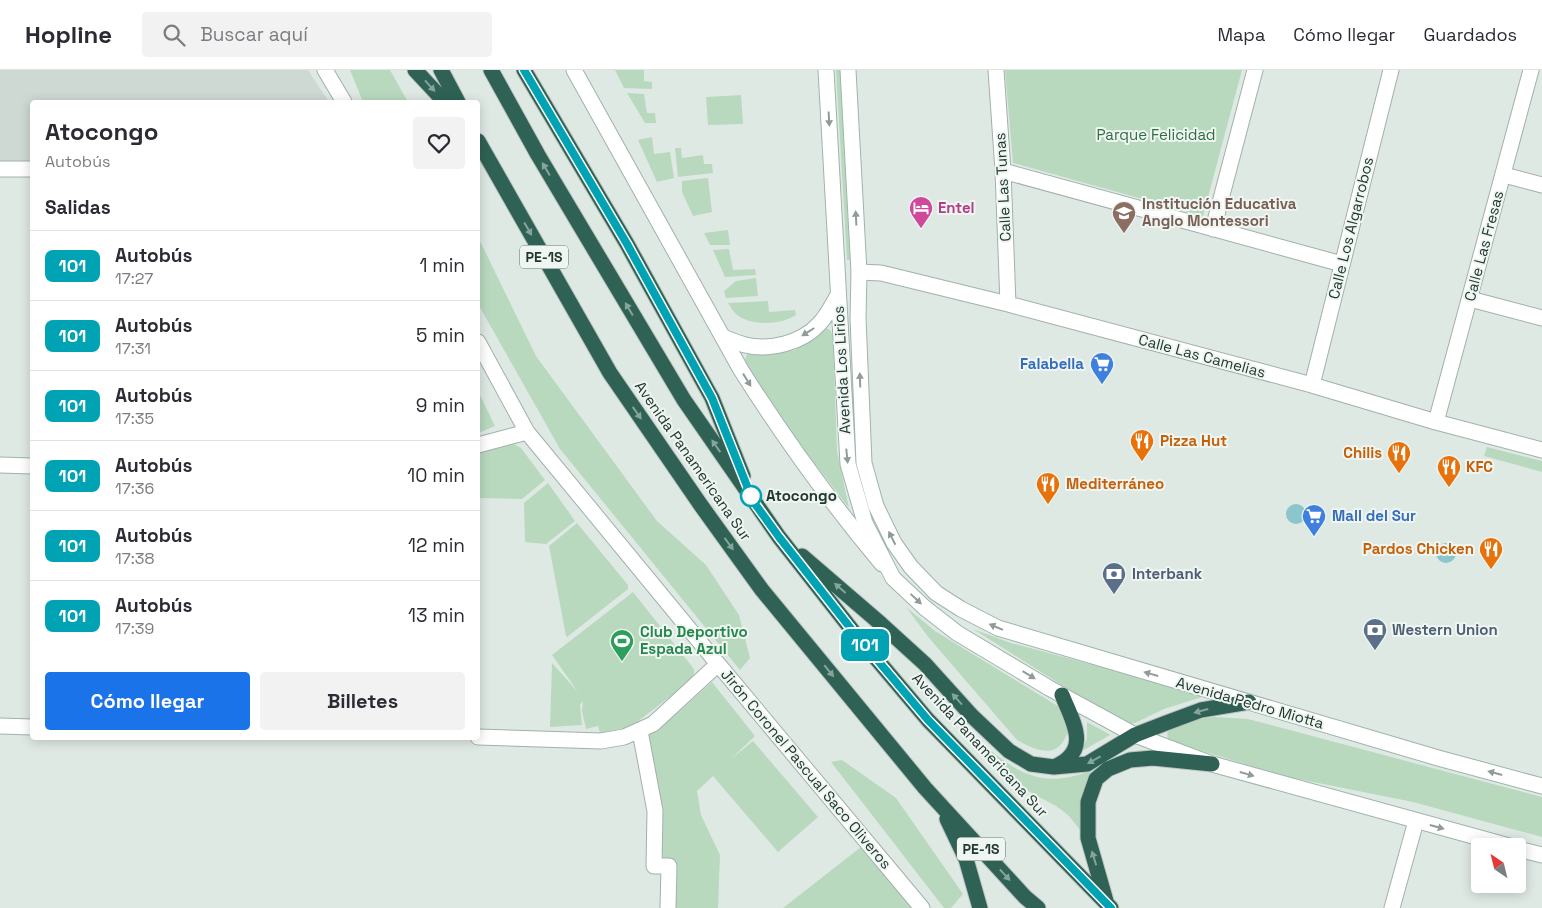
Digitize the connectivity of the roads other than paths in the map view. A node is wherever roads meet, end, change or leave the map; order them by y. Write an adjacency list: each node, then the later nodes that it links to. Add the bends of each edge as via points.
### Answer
1 (325, 70): 13 (street)
2 (416, 70): 14 (highway, one-way to 14)
3 (441, 70): 15 (highway)
4 (491, 70): 38 (highway, Avenida Panamericana Sur / PE-1S, one-way to 4, via 684,400)
5 (524, 70): 38 (highway, via 627,244 712,398)
6 (574, 70): 29 (street)
7 (826, 70): 25 (street, Avenida Los Lirios, one-way to 25)
8 (848, 70): 24 (street, Avenida Los Lirios, one-way to 8)
9 (996, 70): 19 (street, Calle Las Tunas)
10 (1255, 70): 22 (street)
11 (1391, 70): 23 (street, Calle Los Algarrobos)
12 (1531, 70): 20 (street, Calle Las Fresas)
13 (343, 100)
14 (442, 100)
15 (457, 100)
16 (480, 146): 53 (highway, Avenida Panamericana Sur / PE-1S, one-way to 53, via 610,373 700,504 762,590)
17 (0, 168): 18 (street)
18 (30, 169)
19 (1003, 171): 22 (street); 27 (street, Calle Las Tunas)
20 (1504, 175): 21 (street); 26 (street, Calle Las Fresas)
21 (1542, 185)
22 (1213, 229): 23 (street)
23 (1342, 264): 31 (street, Calle Los Algarrobos)
24 (859, 272): 27 (street, Calle Las Camelias, via 881,273); 41 (street, Avenida Los Lirios, one-way to 24, via 936,593 911,567 894,543 876,506 864,463)
25 (838, 295): 29 (street, one-way to 29, via 817,326 788,343 765,347); 40 (street, Avenida Los Lirios, one-way to 40, via 848,464 865,523)
26 (1470, 299): 28 (street); 32 (street, Calle Las Fresas)
27 (1008, 304): 31 (street, Calle Las Camelias)
28 (1542, 318)
29 (723, 337): 40 (street, one-way to 40, via 762,404 844,518)
30 (480, 346): 33 (street, Jirón Coronel Pascual Saco Oliveros)
31 (1312, 385): 32 (street, Calle Las Camelias)
32 (1436, 422): 35 (street, Calle Las Camelias)
33 (527, 432): 34 (street); 42 (street, Jirón Coronel Pascual Saco Oliveros)
34 (480, 444)
35 (1542, 450)
36 (0, 465): 37 (street)
37 (30, 466)
38 (753, 501): 39 (highway, Avenida Panamericana Sur / PE-1S)
39 (779, 537): 51 (highway, one-way to 39, via 1032,764 1009,751 925,664); 58 (highway, Avenida Panamericana Sur / PE-1S, via 928,720)
40 (893, 578): 43 (street, Avenida Los Lirios, one-way to 43, via 956,633)
41 (961, 609): 44 (street, Avenida Pedro Miotta, one-way to 41, via 998,628)
42 (718, 664): 47 (street, via 653,724); 60 (street, Jirón Coronel Pascual Saco Oliveros)
43 (1062, 695): 48 (street); 51 (highway, via 1077,729 1077,742 1062,764)
44 (1249, 702): 48 (highway, one-way to 48, via 1202,710); 52 (street, Avenida Pedro Miotta, one-way to 44)
45 (0, 726): 46 (street)
46 (30, 727)
47 (640, 731): 49 (street, via 601,741); 59 (street, via 655,811 654,866 669,866)
48 (1135, 735): 50 (street); 51 (highway, one-way to 51, via 1086,764)
49 (480, 737)
50 (1212, 764): 54 (street, one-way to 54); 58 (highway, one-way to 50, via 1088,838 1088,802 1096,779 1108,769 1130,760 1152,758)
51 (1054, 767)
52 (1542, 786)
53 (941, 806): 61 (highway, via 966,859); 62 (highway, Avenida Panamericana Sur / PE-1S, one-way to 62)
54 (1416, 821): 55 (street, one-way to 55); 63 (street)
55 (1479, 838)
56 (1526, 850): 57 (street)
57 (1542, 855)
58 (1110, 906)
59 (668, 908)
60 (922, 908)
61 (980, 908)
62 (1038, 908)
63 (1392, 908)

